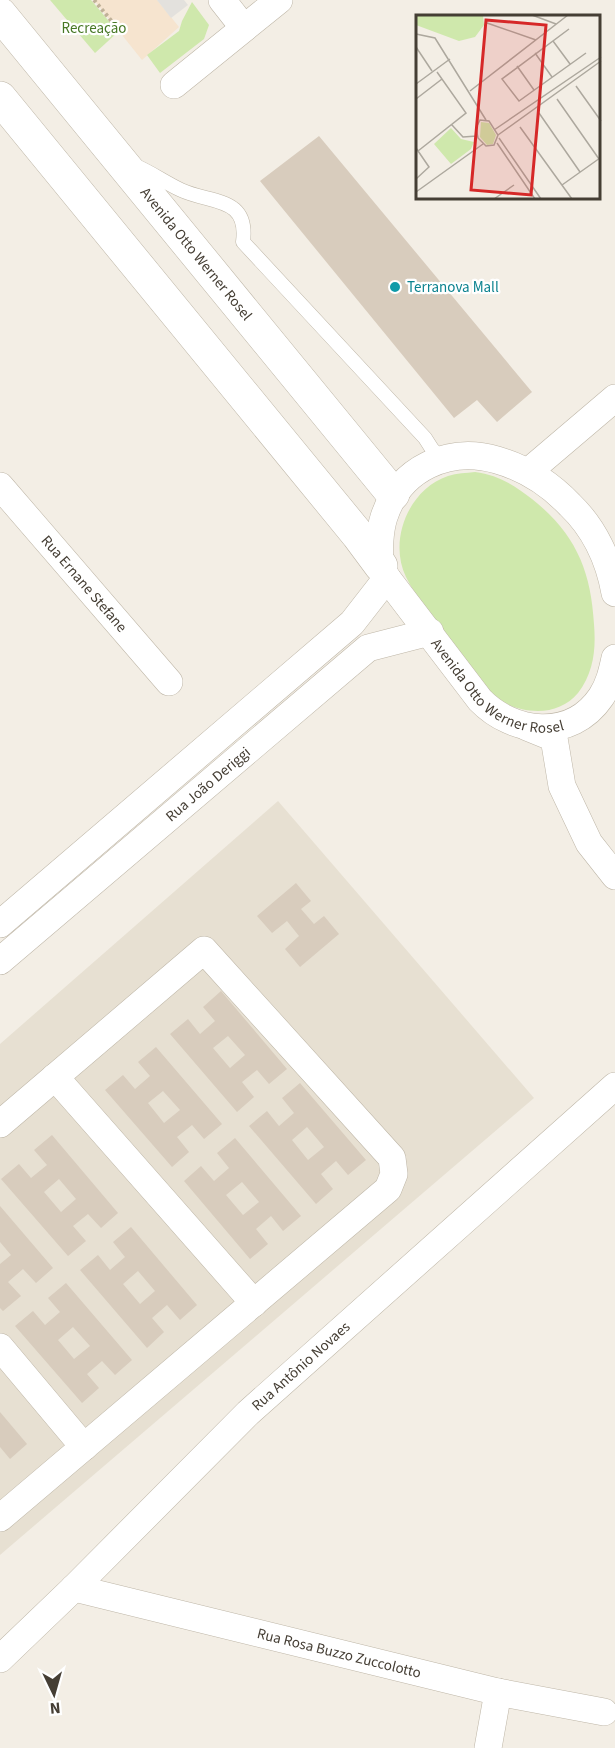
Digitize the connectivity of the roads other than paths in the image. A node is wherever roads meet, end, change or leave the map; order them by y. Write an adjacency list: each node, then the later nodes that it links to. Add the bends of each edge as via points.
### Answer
1 (222, 0): 4 (street)
2 (279, 0): 4 (street)
3 (0, 14): 7 (street, Avenida Otto Werner Rosel)
4 (244, 28): 5 (street)
5 (174, 85)
6 (0, 98): 14 (street, Avenida Otto Werner Rosel, via 358,535)
7 (119, 159): 9 (lane, via 183,191 231,205 244,229 243,242); 12 (street, Avenida Otto Werner Rosel)
8 (615, 398): 10 (street)
9 (442, 459): 10 (street, via 477,456); 12 (street, via 415,473)
10 (528, 472): 13 (street, via 572,506)
11 (0, 486): 18 (street, Rua Ernane Stefane)
12 (393, 494): 14 (street, via 382,524)
13 (609, 550): 15 (street)
14 (384, 572): 16 (street, Avenida Otto Werner Rosel); 23 (street, Rua João Deriggi, via 352,623)
15 (615, 592)
16 (430, 632): 20 (street, Avenida Otto Werner Rosel, via 480,700 505,720); 24 (street, Rua João Deriggi, via 368,648)
17 (615, 658): 19 (street, Avenida Otto Werner Rosel, via 600,698 582,717)
18 (169, 682)
19 (570, 723): 20 (street, Avenida Otto Werner Rosel, via 554,727); 21 (street, via 568,771)
20 (520, 724): 21 (street, via 554,738 562,786)
21 (589, 843): 22 (street)
22 (615, 876)
23 (0, 924)
24 (0, 961)
25 (55, 1077): 27 (street); 28 (street); 28 (street, via 204,950 392,1158 394,1174 388,1189)
26 (615, 1086): 32 (street, Rua Antônio Novaes, via 248,1413)
27 (0, 1124)
28 (254, 1303): 30 (street)
29 (0, 1347): 30 (street)
30 (84, 1447): 31 (street)
31 (0, 1518)
32 (74, 1588): 33 (street, Rua Antônio Novaes); 34 (street, Rua Rosa Buzzo Zuccolotto)
33 (0, 1659)
34 (498, 1692): 35 (street, Rua Rosa Buzzo Zuccolotto); 36 (street)
35 (604, 1712)
36 (488, 1748)

